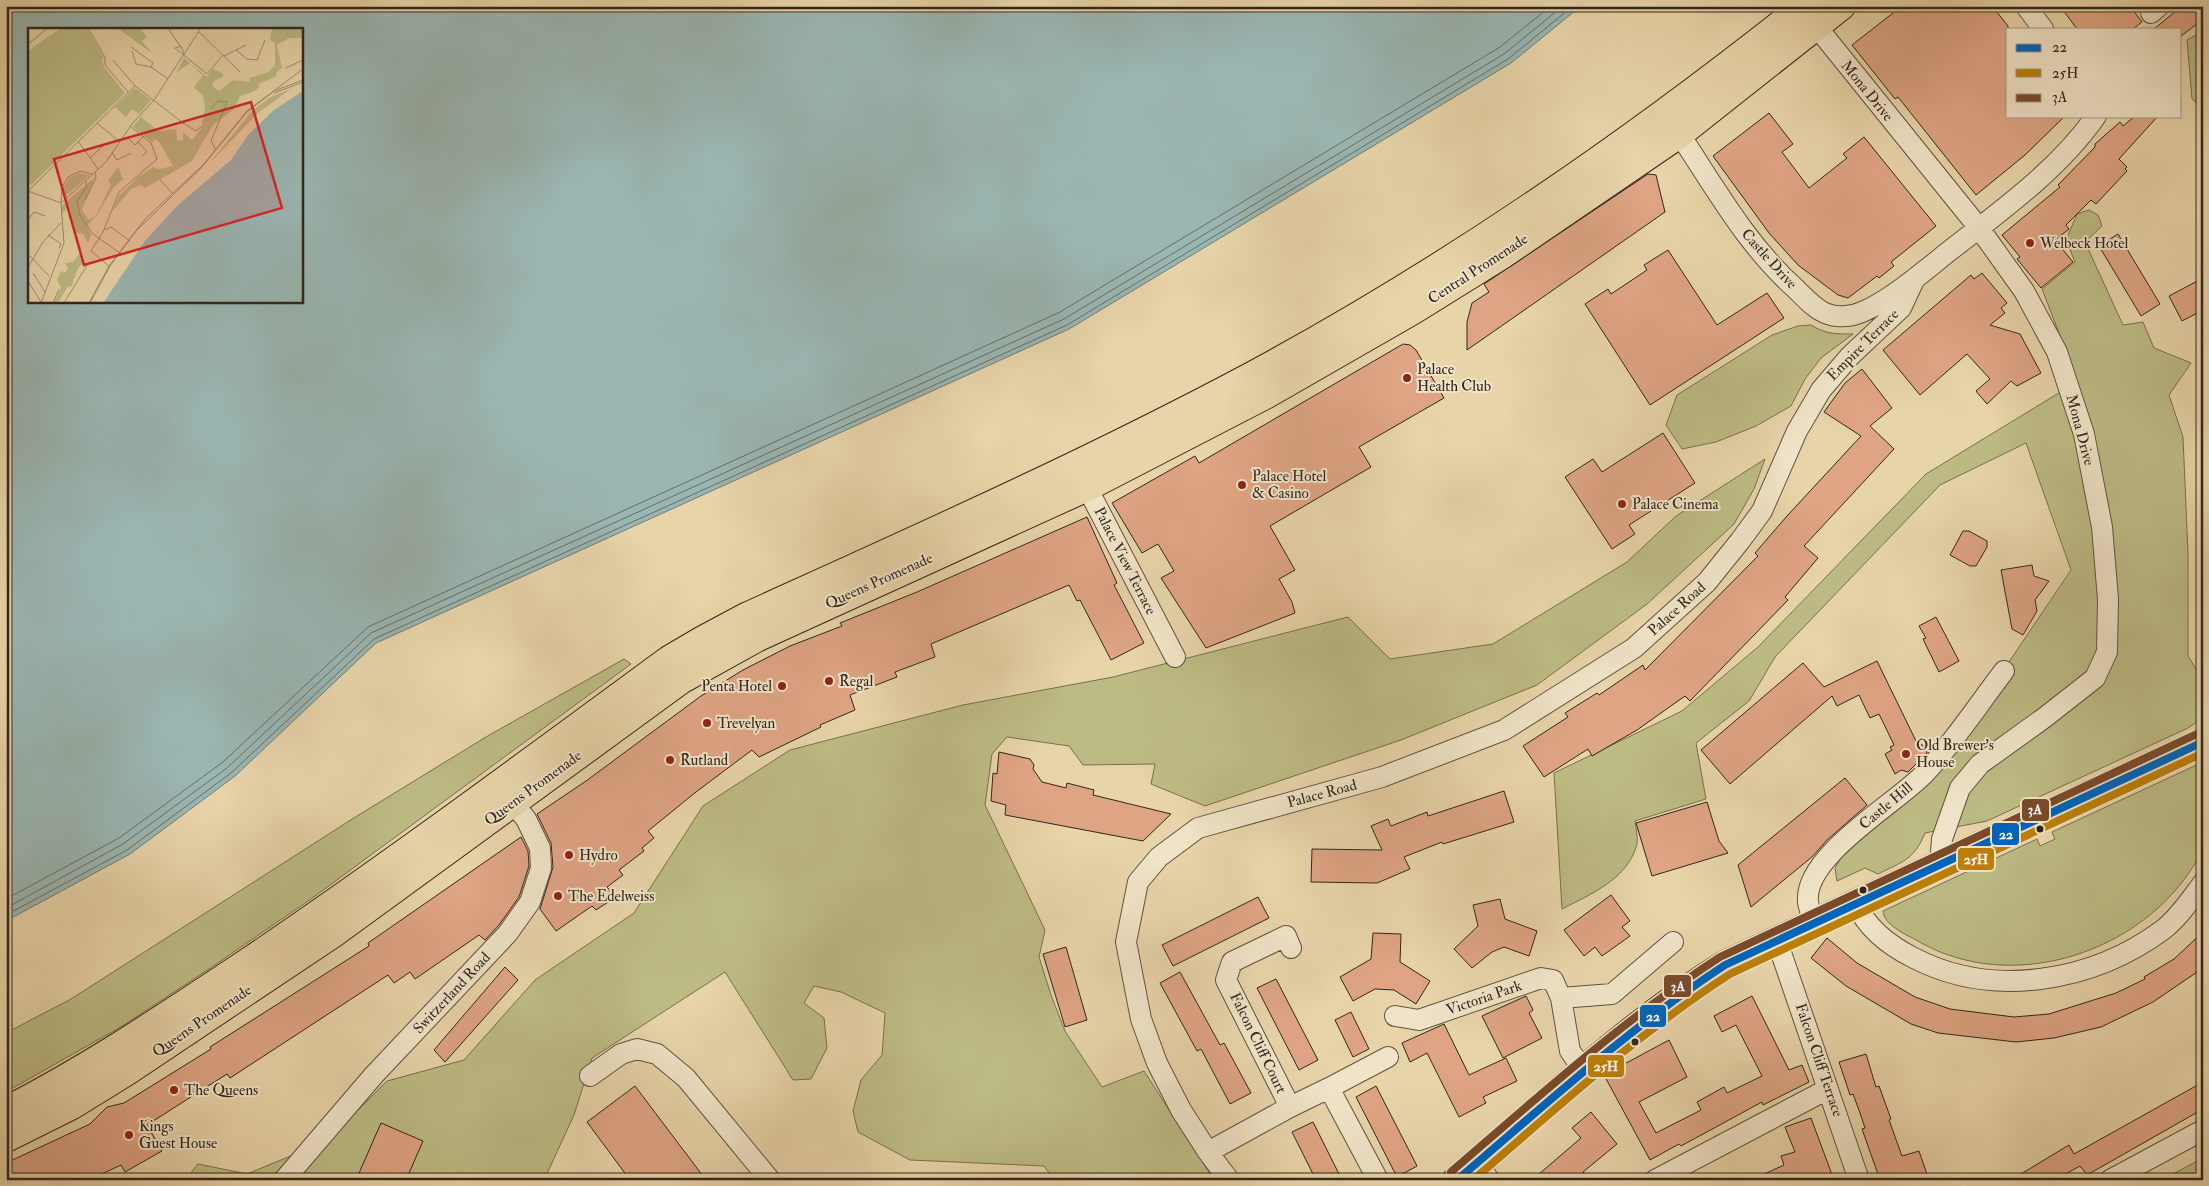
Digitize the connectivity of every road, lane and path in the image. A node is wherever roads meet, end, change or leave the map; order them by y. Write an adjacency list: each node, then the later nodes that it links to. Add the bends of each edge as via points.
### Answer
1 (1841, 6): 3 (main road, Central Promenade)
2 (2026, 6): 4 (street)
3 (1807, 14): 6 (main road, Central Promenade); 7 (street, Mona Drive)
4 (2042, 28)
5 (2094, 118): 7 (street, Empire Terrace, via 2033,185)
6 (1672, 124): 8 (street, Castle Drive, via 1758,250 1817,309 1839,316 1862,312); 9 (main road, Central Promenade, via 1503,254 1412,310 1265,395)
7 (1979, 228): 8 (street, Empire Terrace); 15 (street, Mona Drive, via 2024,291 2057,352 2084,434 2102,527 2108,599 2107,652 2095,678 1980,764 1960,788 1942,839)
8 (1915, 278): 10 (street, Empire Terrace, via 1901,308 1850,356 1821,390 1797,431)
9 (1081, 476): 11 (street, Palace View Terrace); 14 (main road, Queens Promenade, via 715,660)
10 (1762, 511): 33 (street, Palace Road, via 1707,582 1634,648 1504,730 1382,778 1198,828 1159,857 1138,882 1126,942 1141,1019 1157,1063 1181,1110)
11 (1175, 657)
12 (2004, 671): 18 (street, Castle Hill, via 1924,774 1861,825 1828,858 1813,880 1808,901)
13 (2203, 742): 15 (main road)
14 (506, 794): 30 (main road, Queens Promenade, via 322,912 170,1015 68,1079); 32 (main road, Queens Promenade, via 335,932 72,1105); 35 (street, Switzerland Road, via 526,819 540,848 541,868 530,902 508,934 374,1075)
15 (1940, 866): 17 (main road)
16 (2203, 883): 17 (street, via 2165,928 2141,944 2085,969 2040,980 1974,979 1931,967 1888,942 1869,925)
17 (1857, 905): 18 (main road)
18 (1816, 924): 19 (main road)
19 (1777, 941): 25 (main road, via 1725,965 1681,993); 28 (street, Falcon Cliff Terrace)
20 (1673, 942): 22 (street, via 1612,994)
21 (1291, 948): 29 (street, Falcon Cliff Court, via 1286,936 1232,962 1226,980)
22 (1561, 998): 23 (street, Victoria Park, via 1553,980 1541,978 1419,1020); 25 (street, Victoria Park, via 1570,1051)
23 (1395, 1016)
24 (1388, 1057): 27 (street, Falcon Cliff Court)
25 (1584, 1071): 34 (main road)
26 (590, 1076): 36 (street, via 621,1054 637,1049 657,1054 686,1078)
27 (1329, 1088): 29 (street, Falcon Cliff Court); 38 (street)
28 (1828, 1088): 39 (street); 40 (street, Falcon Cliff Terrace)
29 (1290, 1107): 33 (street, Falcon Cliff Court)
30 (6, 1111)
31 (2203, 1130): 41 (street)
32 (6, 1138)
33 (1208, 1152): 37 (street, Palace Road)
34 (1475, 1174)
35 (284, 1180)
36 (770, 1180)
37 (1230, 1180)
38 (1378, 1180)
39 (1655, 1180)
40 (1860, 1180)
41 (2110, 1180)

